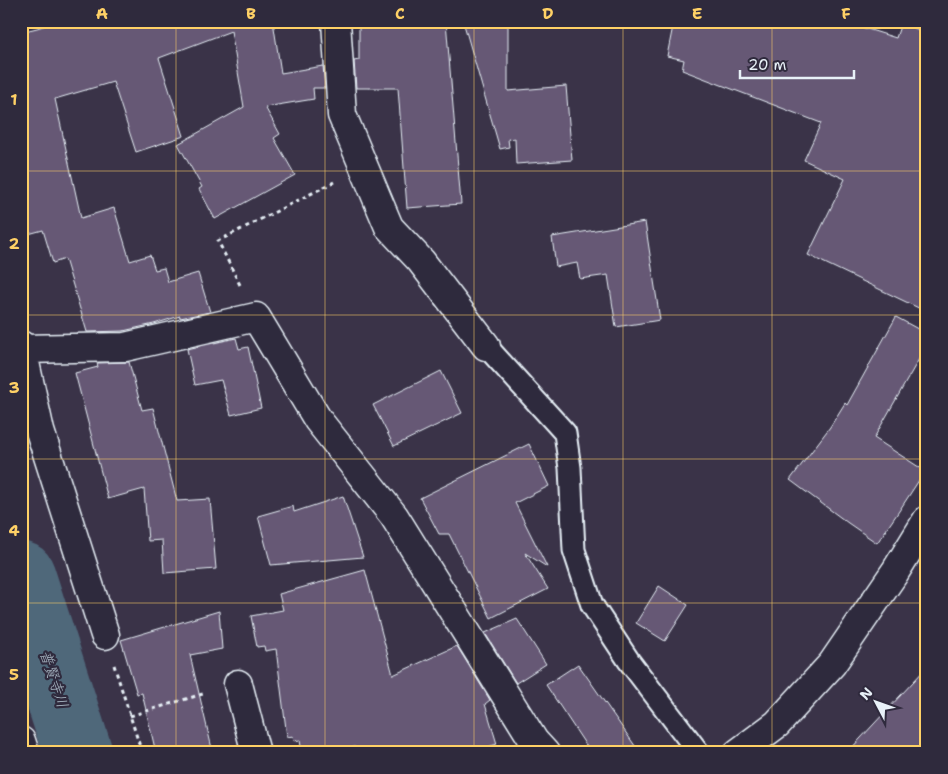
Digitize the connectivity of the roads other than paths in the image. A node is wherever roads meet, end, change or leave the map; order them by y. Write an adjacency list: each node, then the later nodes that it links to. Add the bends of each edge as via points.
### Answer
1 (336, 21): 2 (street, via 342,115 388,226 421,261)
2 (486, 346): 11 (lane, via 565,433 574,550 592,605 629,661)
3 (22, 347): 5 (street, via 40,431); 8 (street, via 125,347 256,317 318,420 394,516)
4 (927, 520): 12 (street, via 832,664 777,724)
5 (105, 635)
6 (238, 684): 10 (street)
7 (21, 741): 9 (street)
8 (542, 752)
9 (25, 753)
10 (256, 753)
11 (699, 753)
12 (738, 753)

